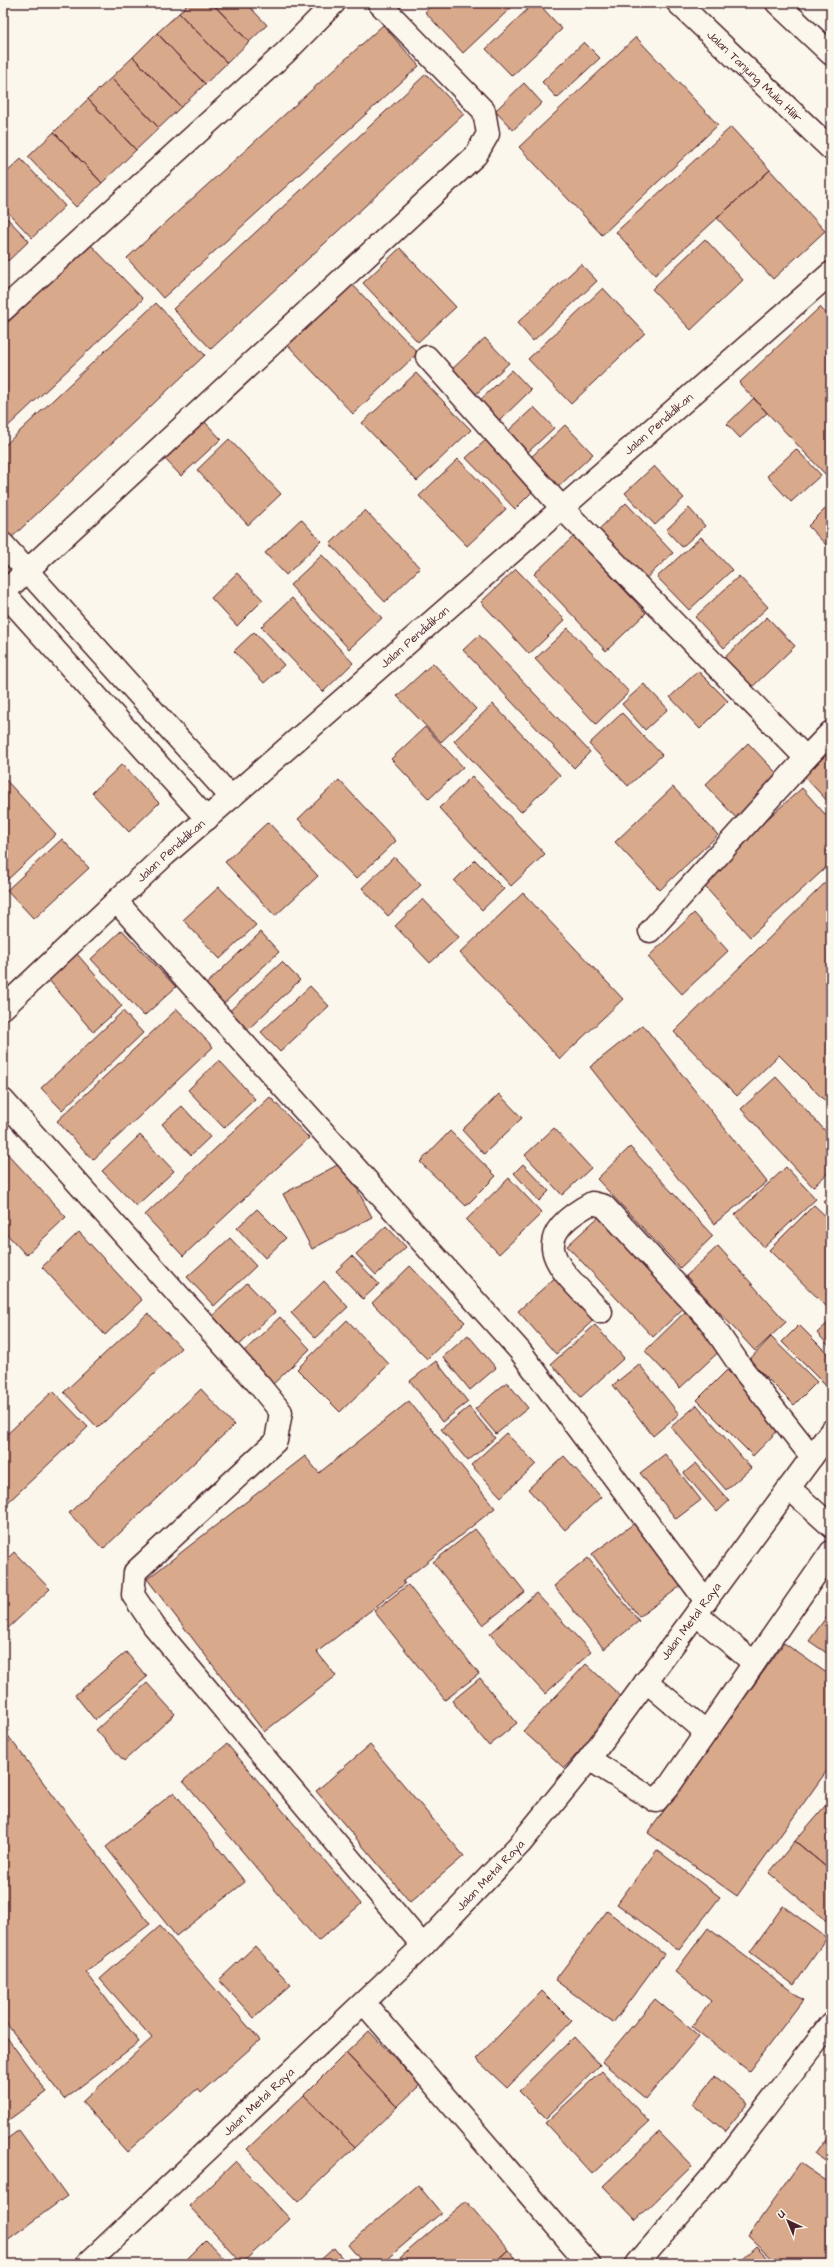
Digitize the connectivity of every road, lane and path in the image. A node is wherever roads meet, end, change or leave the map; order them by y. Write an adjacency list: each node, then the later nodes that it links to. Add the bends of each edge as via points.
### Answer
1 (334, 3): 8 (street, via 286,52)
2 (379, 3): 12 (street, via 484,111 488,134 476,155)
3 (678, 3): 6 (street, Jalan Tanjung Mulia Hilir)
4 (777, 3): 5 (street)
5 (831, 54)
6 (831, 150)
7 (831, 273): 10 (street, Jalan Pendidikan)
8 (3, 310)
9 (427, 357): 10 (street)
10 (562, 508): 15 (street); 16 (street, Jalan Pendidikan)
11 (3, 544): 12 (street)
12 (27, 570): 13 (street); 16 (street)
13 (3, 592): 17 (street)
14 (831, 732): 15 (street)
15 (806, 758): 19 (street)
16 (231, 798): 17 (street, Jalan Pendidikan)
17 (207, 819): 18 (street, Jalan Pendidikan)
18 (116, 901): 20 (street, Jalan Pendidikan); 28 (street, via 520,1350)
19 (650, 930)
20 (3, 1008)
21 (3, 1100): 33 (street, via 281,1412 276,1441 134,1572 133,1595 154,1626)
22 (602, 1312): 24 (street, via 559,1266 553,1252 552,1238 561,1224 575,1212 592,1203 604,1206 709,1320 741,1367)
23 (831, 1431): 24 (street, Jalan Metal Raya)
24 (812, 1457): 25 (street, Jalan Metal Raya)
25 (789, 1488): 26 (street); 28 (street, Jalan Metal Raya)
26 (831, 1526)
27 (831, 1552): 29 (street)
28 (701, 1607): 29 (street); 30 (street, Jalan Metal Raya)
29 (754, 1663): 31 (street)
30 (646, 1681): 31 (street); 32 (street, Jalan Metal Raya)
31 (706, 1732): 32 (street, via 656,1801)
32 (589, 1759): 33 (street, Jalan Metal Raya, via 520,1844)
33 (423, 1946): 34 (street, Jalan Metal Raya)
34 (364, 2003): 36 (street, Jalan Metal Raya); 37 (street)
35 (831, 2023): 38 (street, via 716,2172)
36 (87, 2264)
37 (589, 2264)
38 (637, 2264)

